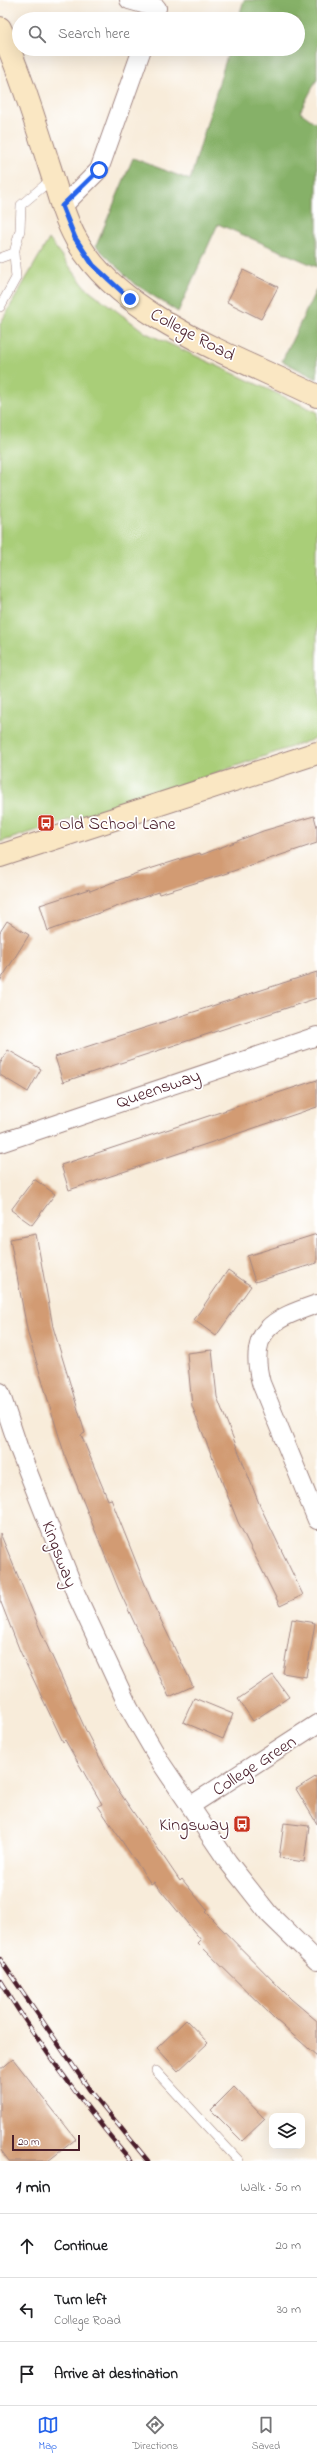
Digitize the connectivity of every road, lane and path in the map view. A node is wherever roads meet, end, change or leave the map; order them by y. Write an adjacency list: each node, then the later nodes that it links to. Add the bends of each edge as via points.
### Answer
1 (129, 0): 2 (street)
2 (157, 9)
3 (0, 28): 5 (street, College Road, via 25,90)
4 (140, 56): 6 (street, via 99,170)
5 (54, 178): 6 (street, College Road); 7 (lane, via 21,205 20,230)
6 (62, 206): 10 (street, College Road, via 75,238 93,265 130,299 184,334)
7 (14, 253): 8 (lane); 9 (lane, via 16,278)
8 (0, 258)
9 (0, 307)
10 (317, 396)
11 (317, 753): 12 (street)
12 (0, 856)
13 (317, 1036): 14 (street, Queensway)
14 (0, 1142)
15 (317, 1304): 17 (street, via 283,1316 269,1325 260,1342 255,1363 260,1383)
16 (0, 1392): 19 (street, Kingsway, via 46,1520 102,1654 129,1708)
17 (317, 1520)
18 (317, 1724): 19 (street, College Green)
19 (190, 1806): 20 (street, Kingsway, via 228,1862 269,1914)
20 (317, 1961)
21 (156, 2070): 22 (lane)
22 (239, 2161)

